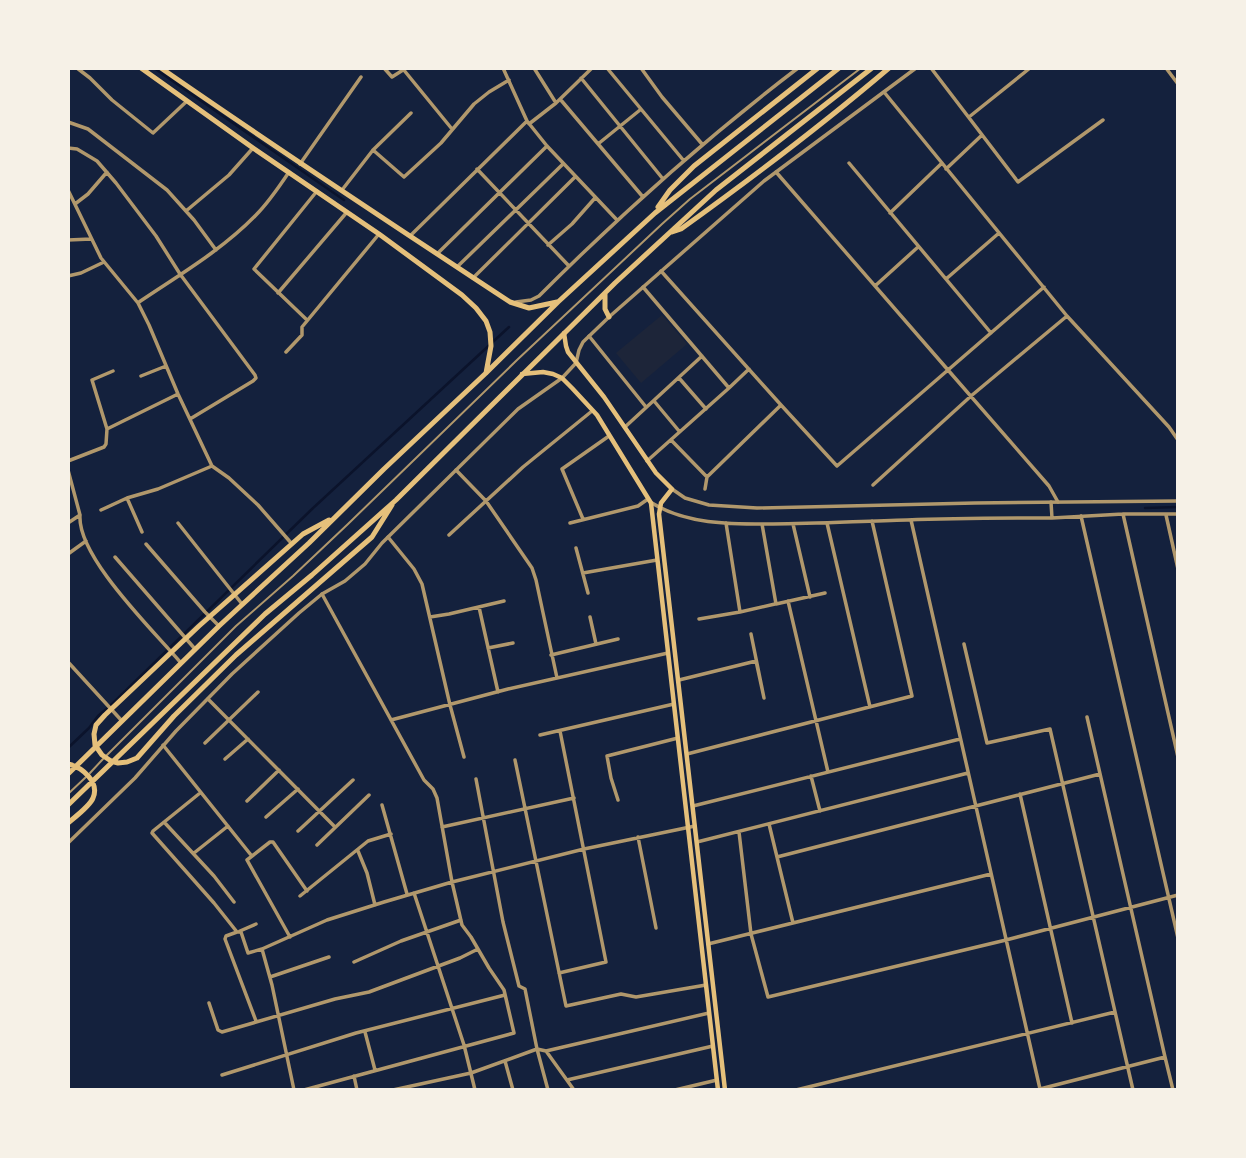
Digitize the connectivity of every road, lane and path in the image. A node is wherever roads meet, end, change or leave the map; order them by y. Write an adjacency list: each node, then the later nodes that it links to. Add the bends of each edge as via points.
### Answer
1 (77, 68): 27 (street, via 153,133)
2 (141, 68): 27 (main road)
3 (161, 68): 48 (main road)
4 (384, 68): 19 (street, via 392,78)
5 (503, 68): 23 (street)
6 (534, 68): 28 (street)
7 (607, 68): 29 (street)
8 (641, 68): 39 (street)
9 (798, 68): 39 (street)
10 (818, 68): 66 (main road, via 694,166)
11 (839, 68): 66 (main road)
12 (861, 68): 238 (lane, via 662,224 236,626)
13 (872, 68): 70 (main road, via 716,190)
14 (889, 68): 70 (main road, via 768,165)
15 (916, 68): 25 (street)
16 (931, 68): 31 (street)
17 (1030, 68): 31 (street)
18 (1166, 68): 24 (street)
19 (404, 69): 36 (street)
20 (588, 70): 22 (street)
21 (361, 78): 48 (street)
22 (581, 78): 26 (street); 35 (street)
23 (509, 80): 34 (street); 36 (street, via 474,104)
24 (1178, 84)
25 (884, 92): 47 (street); 53 (street)
26 (560, 99): 28 (street); 38 (street)
27 (187, 101): 42 (main road)
28 (556, 103): 34 (street)
29 (640, 110): 35 (street); 44 (street)
30 (411, 113): 43 (street)
31 (969, 117): 37 (street)
32 (1103, 120): 37 (street, via 1018,182)
33 (68, 122): 64 (street, via 88,129 120,153)
34 (528, 122): 40 (street); 49 (street)
35 (620, 126): 38 (street); 55 (street)
36 (452, 129): 43 (street, via 404,177)
37 (982, 135): 50 (street)
38 (598, 144): 60 (street)
39 (702, 144): 44 (street)
40 (547, 146): 45 (street); 59 (street)
41 (68, 148): 51 (street, via 78,149)
42 (253, 148): 52 (main road); 64 (street)
43 (373, 150): 58 (street)
44 (684, 161): 55 (street)
45 (563, 163): 54 (street); 63 (street)
46 (849, 163): 67 (street)
47 (942, 163): 50 (street); 67 (street)
48 (300, 164): 58 (main road)
49 (477, 169): 59 (street); 73 (street)
50 (946, 169): 71 (street)
51 (107, 172): 62 (street); 84 (street)
52 (289, 172): 57 (main road); 78 (street, via 256,215)
53 (776, 172): 83 (street); 88 (street)
54 (575, 177): 61 (street); 69 (street)
55 (663, 179): 60 (street)
56 (68, 190): 62 (street)
57 (317, 191): 65 (main road); 91 (street, via 254,269)
58 (341, 192): 73 (main road)
59 (500, 193): 63 (street); 79 (street)
60 (643, 197): 68 (street)
61 (595, 198): 68 (street); 76 (street)
62 (75, 204): 74 (street)
63 (516, 209): 69 (street); 82 (street)
64 (186, 211): 78 (street)
65 (348, 212): 72 (main road); 91 (street)
66 (655, 212): 94 (main road)
67 (890, 213): 77 (street)
68 (617, 220): 81 (street)
69 (528, 223): 76 (street); 86 (street)
70 (669, 233): 92 (main road)
71 (999, 233): 87 (street); 90 (street)
72 (379, 234): 98 (street); 109 (main road, via 480,311 490,332)
73 (410, 236): 79 (main road)
74 (91, 239): 75 (street); 80 (street)
75 (68, 240)
76 (548, 246): 81 (street)
77 (918, 247): 87 (street); 88 (street)
78 (216, 250): 84 (street)
79 (437, 254): 82 (main road)
80 (104, 262): 85 (street); 95 (street)
81 (569, 266): 93 (street, via 539,296)
82 (457, 267): 86 (main road)
83 (661, 271): 89 (street); 106 (street)
84 (180, 274): 95 (street); 122 (street, via 256,378)
85 (68, 276)
86 (472, 278): 93 (main road)
87 (946, 279): 100 (street)
88 (875, 286): 107 (street)
89 (643, 287): 97 (street); 103 (street)
90 (1044, 287): 96 (street); 100 (street)
91 (278, 293): 98 (street)
92 (605, 293): 97 (main road, via 604,309); 99 (main road)
93 (510, 302): 94 (main road, via 529,308)
94 (558, 302): 109 (main road)
95 (138, 303): 105 (street)
96 (1067, 316): 116 (street); 128 (street)
97 (609, 317): 101 (street)
98 (307, 320): 102 (street, via 302,335)
99 (564, 333): 104 (main road); 110 (main road)
100 (991, 333): 107 (street)
101 (589, 336): 104 (street); 119 (street)
102 (286, 352)
103 (702, 356): 113 (street); 114 (street)
104 (576, 363): 112 (street); 123 (main road)
105 (166, 366): 111 (street); 115 (street)
106 (749, 369): 114 (street); 118 (street)
107 (948, 370): 116 (street); 118 (street, via 836,466)
108 (113, 371): 124 (street, via 92,380)
109 (486, 373): 150 (main road)
110 (522, 374): 112 (main road, via 543,372); 139 (main road)
111 (141, 376)
112 (562, 378): 121 (main road); 133 (street, via 518,409)
113 (679, 378): 117 (street); 120 (street)
114 (729, 388): 120 (street)
115 (178, 394): 122 (street); 124 (street)
116 (971, 396): 135 (street); 144 (street)
117 (654, 401): 119 (street); 125 (street)
118 (781, 405): 134 (street)
119 (646, 407): 123 (street)
120 (706, 409): 125 (street)
121 (592, 411): 126 (main road); 140 (street)
122 (190, 419): 131 (street)
123 (625, 427): 130 (main road)
124 (107, 429): 129 (street, via 104,447)
125 (680, 432): 127 (street)
126 (609, 436): 141 (main road); 154 (street, via 562,468)
127 (671, 440): 130 (street); 134 (street)
128 (1178, 440)
129 (68, 461)
130 (647, 461): 136 (main road)
131 (212, 466): 138 (street); 169 (street, via 258,505)
132 (68, 470): 149 (street)
133 (456, 470): 140 (street); 166 (street)
134 (706, 477): 137 (street)
135 (873, 485)
136 (672, 489): 143 (street, via 709,505 746,508); 145 (main road)
137 (705, 489)
138 (127, 498): 146 (street); 164 (street)
139 (396, 500): 169 (main road, via 372,537 218,672 137,758 118,763 102,755 94,734 105,715); 244 (main road, via 265,614)
140 (486, 501): 165 (street); 198 (street, via 532,568)
141 (650, 501): 145 (street); 154 (street); 173 (main road)
142 (1178, 501): 144 (street)
143 (1051, 502): 144 (street); 153 (street)
144 (1058, 502)
145 (660, 508): 160 (street); 202 (main road)
146 (101, 510)
147 (1123, 514): 151 (street); 152 (street); 223 (street)
148 (1178, 514): 151 (street)
149 (80, 515): 157 (street); 167 (street)
150 (338, 515): 169 (main road); 182 (main road)
151 (1166, 515): 174 (street)
152 (1081, 516): 153 (street); 281 (street)
153 (1052, 517): 155 (street)
154 (583, 519): 159 (street)
155 (911, 520): 156 (street); 218 (street)
156 (872, 521): 161 (street); 208 (street, via 912,695)
157 (68, 523)
158 (178, 523): 182 (street)
159 (570, 523)
160 (726, 523): 162 (street); 185 (street)
161 (827, 523): 163 (street); 208 (street)
162 (762, 524): 163 (street); 183 (street)
163 (793, 524): 179 (street)
164 (142, 531)
165 (449, 535)
166 (388, 537): 178 (street, via 365,564); 186 (street, via 422,584)
167 (86, 541): 171 (street); 200 (street, via 106,578)
168 (146, 544): 189 (street)
169 (292, 544)
170 (576, 548): 175 (street)
171 (68, 554)
172 (116, 557): 196 (street)
173 (657, 560): 175 (street); 197 (main road)
174 (1178, 569)
175 (583, 573): 176 (street)
176 (588, 593)
177 (825, 593): 179 (street)
178 (322, 594): 205 (street); 211 (street)
179 (810, 597): 181 (street)
180 (504, 601): 184 (street)
181 (788, 601): 183 (street); 213 (street)
182 (242, 604): 189 (main road)
183 (776, 604): 185 (street)
184 (479, 607): 186 (street); 195 (street)
185 (740, 612): 188 (street)
186 (430, 617): 207 (street)
187 (590, 617): 193 (street)
188 (699, 619)
189 (219, 626): 196 (main road)
190 (751, 634): 202 (street, via 764,698 756,661)
191 (618, 639): 193 (street)
192 (513, 643): 195 (street)
193 (596, 644): 198 (street)
194 (964, 644): 235 (street, via 987,743 1050,729)
195 (488, 648): 204 (street)
196 (195, 649): 200 (main road)
197 (668, 653): 201 (street); 206 (main road)
198 (551, 655): 201 (street)
199 (68, 662): 212 (street)
200 (181, 663): 212 (main road)
201 (557, 678): 204 (street)
202 (679, 680): 221 (main road)
203 (258, 692): 210 (street)
204 (498, 692): 207 (street)
205 (208, 699): 210 (street); 220 (street)
206 (674, 704): 214 (street); 216 (main road)
207 (450, 705): 211 (street); 222 (street)
208 (870, 706): 213 (street)
209 (1087, 717): 231 (street)
210 (229, 720): 217 (street); 219 (street)
211 (391, 720): 259 (street, via 433,789)
212 (122, 721): 230 (main road)
213 (816, 721): 221 (street); 228 (street)
214 (560, 731): 215 (street); 241 (street)
215 (540, 736)
216 (678, 737): 242 (street, via 607,756); 257 (main road)
217 (248, 739): 224 (street); 227 (street)
218 (960, 739): 228 (street); 229 (street)
219 (205, 743)
220 (163, 745): 237 (street); 265 (street)
221 (687, 754): 246 (main road)
222 (464, 757)
223 (1178, 757)
224 (225, 759)
225 (515, 760): 248 (street)
226 (68, 764): 254 (main road, via 84,771 94,788 93,798)
227 (279, 770): 236 (street); 243 (street)
228 (828, 772): 232 (street)
229 (968, 773): 247 (street); 250 (street)
230 (68, 774)
231 (1100, 774): 235 (street); 284 (street)
232 (811, 776): 246 (street); 250 (street)
233 (476, 779): 252 (street)
234 (353, 780): 249 (street)
235 (1063, 784): 239 (street); 285 (street)
236 (298, 789): 249 (street); 251 (street)
237 (200, 793): 253 (street); 256 (street)
238 (68, 794)
239 (1020, 794): 247 (street); 290 (street)
240 (369, 795): 258 (street)
241 (574, 798): 248 (street); 267 (street)
242 (618, 800)
243 (247, 801)
244 (68, 805)
245 (382, 805): 262 (street)
246 (693, 806): 257 (main road)
247 (975, 806): 271 (street); 274 (street)
248 (526, 808): 252 (street); 272 (street)
249 (320, 811): 258 (street); 260 (street)
250 (820, 811): 255 (street)
251 (266, 817)
252 (483, 818): 259 (street); 273 (street)
253 (164, 821): 269 (street); 291 (street, via 153,835)
254 (68, 823)
255 (769, 824): 261 (street); 271 (street)
256 (228, 826): 269 (street); 270 (street)
257 (692, 826): 263 (street); 264 (main road); 305 (main road)
258 (335, 827): 266 (street)
259 (442, 827): 275 (street)
260 (298, 831)
261 (739, 832): 264 (street); 293 (street)
262 (391, 834): 268 (street, via 368,841); 278 (street)
263 (638, 837): 267 (street); 289 (street)
264 (697, 842): 297 (main road)
265 (68, 844)
266 (317, 845)
267 (584, 849): 272 (street); 303 (street, via 606,962)
268 (358, 851): 276 (street); 283 (street)
269 (194, 853): 282 (street)
270 (251, 855): 276 (street, via 273,842); 294 (street, via 247,861)
271 (777, 857): 287 (street)
272 (536, 861): 273 (street); 303 (street)
273 (493, 872): 275 (street); 318 (street)
274 (991, 874): 287 (street); 296 (street)
275 (452, 882): 277 (street); 286 (street)
276 (307, 891): 280 (street)
277 (414, 893): 278 (street); 292 (street)
278 (408, 895): 283 (street)
279 (1178, 895): 281 (street)
280 (300, 896)
281 (1168, 898): 284 (street); 295 (street)
282 (233, 902)
283 (374, 905): 294 (street)
284 (1130, 908): 285 (street); 321 (street)
285 (1094, 917): 290 (street); 309 (street)
286 (461, 920): 292 (street); 299 (street)
287 (793, 923): 293 (street)
288 (256, 924): 291 (street)
289 (656, 928)
290 (1051, 929): 296 (street); 313 (street)
291 (238, 931): 298 (street, via 248,953); 312 (street, via 225,939)
292 (426, 932): 301 (street); 302 (street)
293 (751, 934): 296 (street, via 768,997); 297 (street)
294 (290, 937): 298 (street)
295 (1178, 938)
296 (1006, 940): 315 (street)
297 (708, 944): 341 (main road)
298 (262, 949): 304 (street)
299 (478, 949): 302 (street); 306 (street)
300 (329, 957): 304 (street)
301 (354, 962)
302 (439, 965): 308 (street); 311 (street, via 369,992)
303 (559, 973): 305 (street, via 566,1006)
304 (270, 977): 311 (street)
305 (706, 984): 310 (main road)
306 (505, 995): 308 (street); 316 (street, via 514,1032)
307 (209, 1003): 312 (street, via 220,1032)
308 (452, 1008): 314 (street); 316 (street)
309 (1115, 1012): 313 (street); 323 (street)
310 (709, 1013): 317 (main road); 319 (street)
311 (278, 1014): 312 (street); 320 (street)
312 (256, 1021)
313 (1072, 1023): 315 (street)
314 (364, 1031): 320 (street); 324 (street)
315 (1028, 1034): 330 (street); 342 (street)
316 (464, 1045): 324 (street); 325 (street)
317 (713, 1046): 328 (street); 329 (main road)
318 (537, 1049): 319 (street); 322 (street); 337 (street)
319 (546, 1051): 328 (street)
320 (287, 1054): 326 (street); 331 (street)
321 (1165, 1056): 323 (street); 344 (street)
322 (505, 1061): 325 (street); 336 (street)
323 (1128, 1066): 330 (street); 343 (street)
324 (375, 1070): 327 (street)
325 (471, 1073): 334 (street); 335 (street)
326 (222, 1075)
327 (354, 1076): 332 (street); 333 (street)
328 (567, 1080): 338 (street)
329 (717, 1080): 339 (street); 340 (main road)
330 (1038, 1089)
331 (294, 1090)
332 (304, 1090)
333 (358, 1090)
334 (393, 1090)
335 (475, 1090)
336 (513, 1090)
337 (548, 1090)
338 (575, 1090)
339 (675, 1090)
340 (718, 1090)
341 (724, 1090)
342 (796, 1090)
343 (1133, 1090)
344 (1173, 1090)

